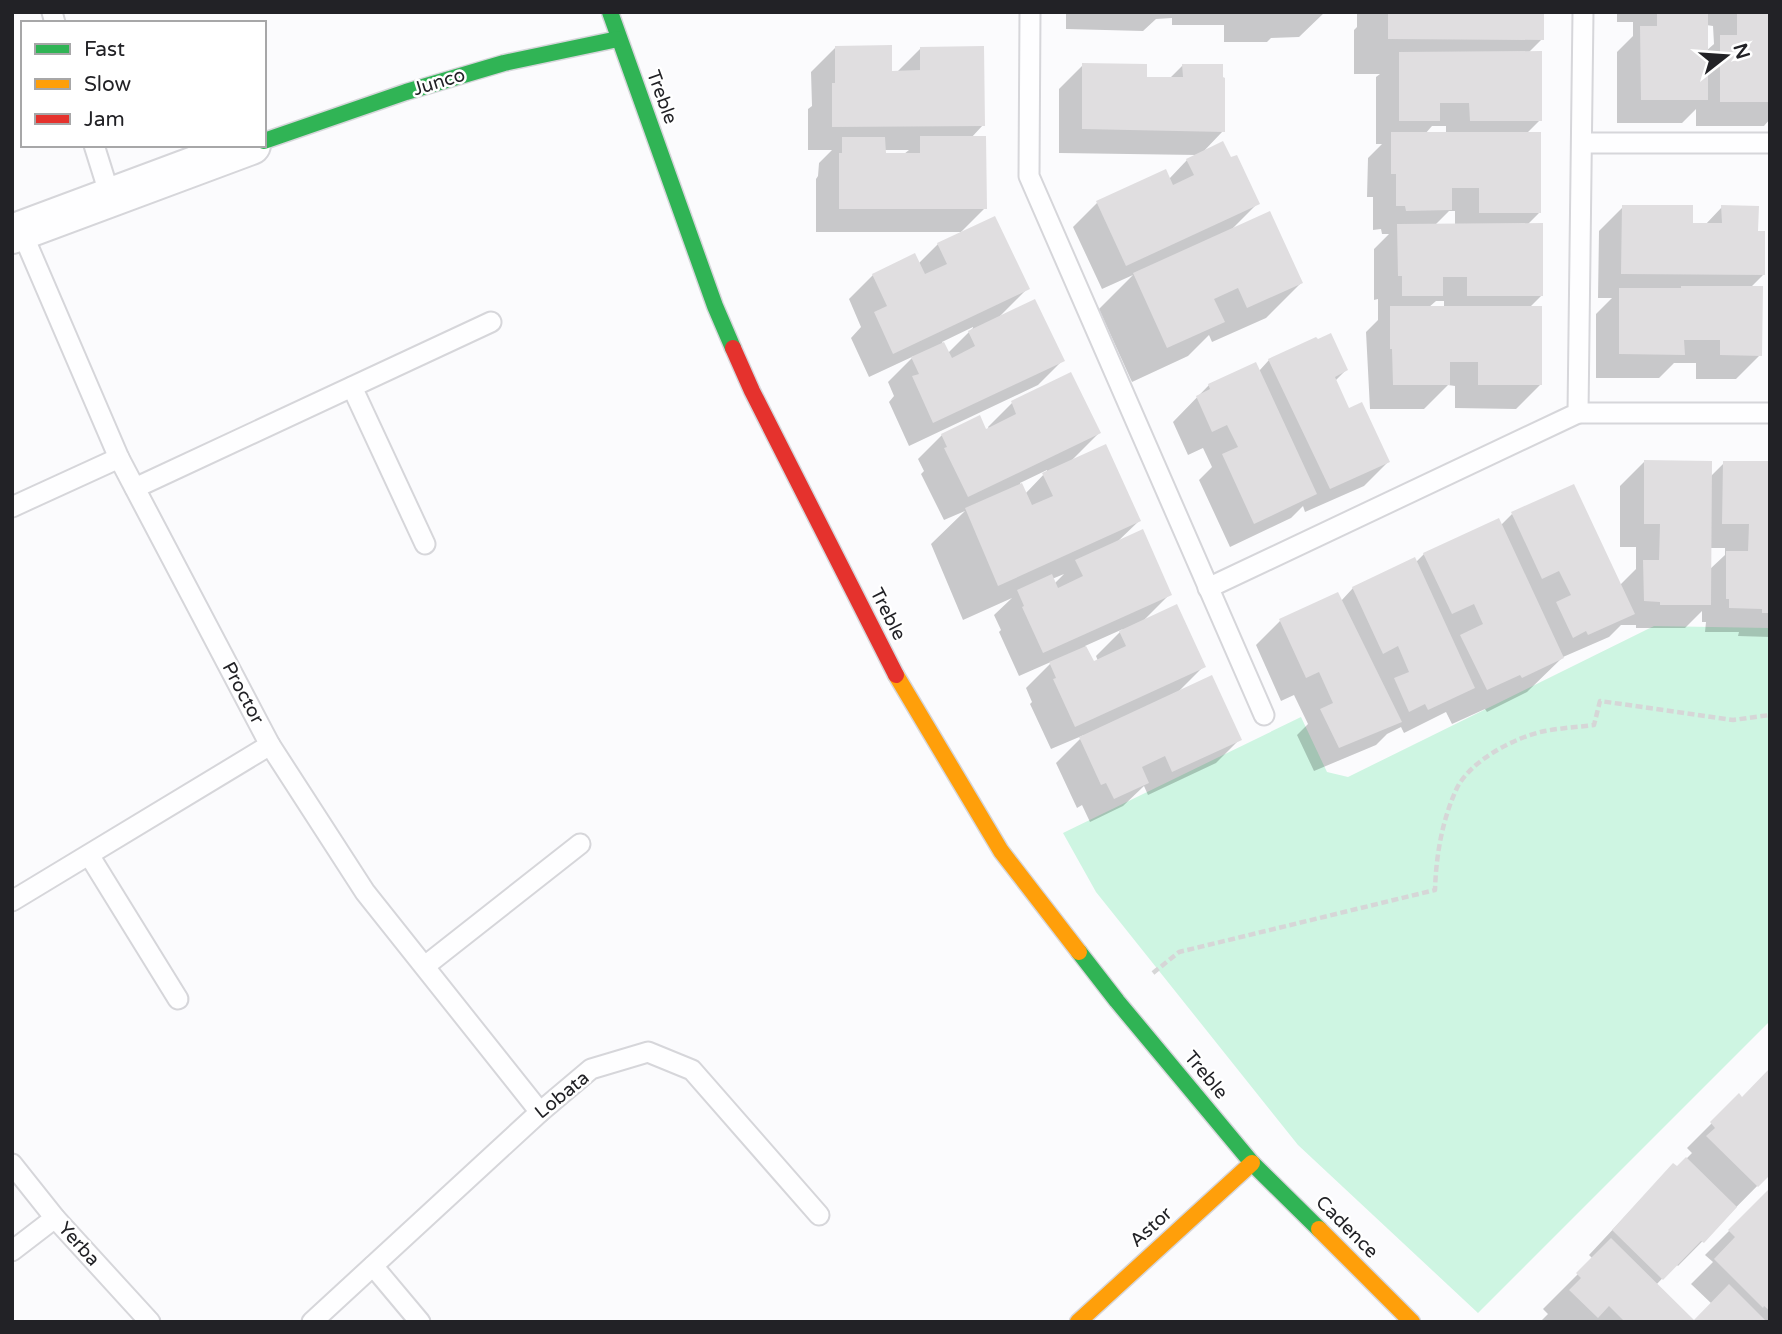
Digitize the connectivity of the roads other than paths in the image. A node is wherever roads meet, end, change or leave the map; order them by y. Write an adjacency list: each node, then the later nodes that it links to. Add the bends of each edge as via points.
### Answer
1 (610, 12): 4 (street, Treble)
2 (1030, 12): 20 (lane, via 1029,176)
3 (1583, 12): 6 (lane)
4 (618, 39): 5 (street, Junco, via 504,63); 29 (street, Treble, via 715,306 752,391 899,682 1002,851 1117,1002)
5 (266, 140)
6 (1582, 143): 7 (lane); 14 (lane)
7 (1770, 143)
8 (95, 147): 10 (lane)
9 (246, 147): 10 (street)
10 (110, 197): 11 (street)
11 (17, 232): 16 (lane, Proctor)
12 (491, 322): 13 (lane)
13 (352, 387): 17 (lane); 19 (lane)
14 (1577, 413): 15 (lane); 20 (lane)
15 (1770, 413)
16 (119, 458): 17 (lane, Proctor); 18 (lane)
17 (135, 488): 22 (lane, Proctor)
18 (12, 507)
19 (425, 544)
20 (1208, 587): 21 (lane)
21 (1264, 715)
22 (270, 745): 24 (lane); 26 (lane, Proctor, via 365,892)
23 (580, 844): 26 (lane)
24 (89, 855): 25 (lane); 27 (lane)
25 (12, 901)
26 (425, 967): 28 (lane, Proctor)
27 (178, 999)
28 (540, 1112): 31 (lane, Lobata, via 591,1069 648,1052 692,1070); 34 (lane, Lobata)
29 (1252, 1163): 38 (street, Astor); 39 (street, Cadence)
30 (12, 1164): 32 (lane, Yerba)
31 (819, 1215)
32 (55, 1218): 33 (lane); 35 (lane, Yerba)
33 (12, 1251)
34 (373, 1266): 36 (lane, Lobata); 37 (lane)
35 (150, 1322)
36 (312, 1322)
37 (420, 1322)
38 (1078, 1322)
39 (1412, 1322)

